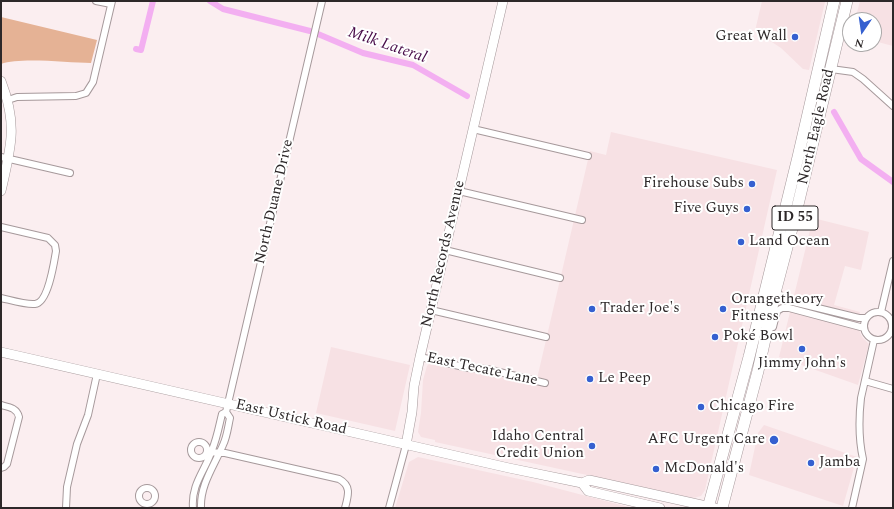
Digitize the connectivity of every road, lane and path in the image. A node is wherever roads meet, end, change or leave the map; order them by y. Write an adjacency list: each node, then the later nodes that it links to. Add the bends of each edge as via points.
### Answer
1 (96, 1): 6 (street)
2 (322, 1): 41 (street, North Duane Drive)
3 (504, 1): 11 (main road, North Records Avenue)
4 (834, 1): 13 (highway, North Eagle Road / ID 55)
5 (847, 1): 7 (highway, North Eagle Road / ID 55)
6 (111, 3): 9 (street, via 93,82 86,93 76,96)
7 (831, 69): 10 (street, via 852,72); 20 (highway, North Eagle Road / ID 55)
8 (1, 81): 9 (main road)
9 (8, 100): 14 (main road, via 12,132)
10 (893, 106)
11 (473, 129): 12 (street); 17 (main road, North Records Avenue)
12 (588, 156)
13 (798, 157): 20 (highway, via 802,164 786,230); 21 (highway, North Eagle Road / ID 55)
14 (5, 158): 15 (street); 16 (main road)
15 (70, 173)
16 (1, 191)
17 (459, 191): 18 (street); 22 (main road, North Records Avenue)
18 (582, 220)
19 (1, 227): 26 (street, via 48,238 56,248 46,294 40,303 30,304)
20 (790, 239): 25 (highway, North Eagle Road / ID 55)
21 (777, 244): 25 (highway, via 782,248 773,286); 53 (highway, North Eagle Road / ID 55)
22 (445, 250): 24 (street); 27 (main road, North Records Avenue)
23 (893, 261): 28 (street)
24 (560, 278)
25 (776, 289): 29 (street, via 789,301); 35 (highway, North Eagle Road / ID 55)
26 (1, 298)
27 (431, 310): 31 (street); 34 (main road, North Records Avenue)
28 (881, 312): 29 (street, via 872,313); 32 (street, via 891,320 892,328 886,338)
29 (866, 318): 30 (street)
30 (864, 328): 32 (street, via 866,334); 35 (street, via 782,308 777,311 765,360)
31 (546, 337)
32 (874, 340): 37 (street)
33 (1, 352): 36 (main road, East Ustick Road)
34 (420, 356): 38 (street, East Tecate Lane); 42 (main road, North Records Avenue)
35 (758, 371): 54 (highway, North Eagle Road / ID 55)
36 (97, 374): 41 (main road, East Ustick Road); 47 (street, via 66,493)
37 (865, 381): 39 (street); 55 (street, via 860,407 862,464)
38 (545, 383)
39 (893, 389)
40 (1, 406): 45 (street, via 18,412 19,421 7,464)
41 (227, 408): 42 (main road, East Ustick Road); 43 (street, via 222,414); 44 (street, via 230,418)
42 (406, 445): 46 (main road, East Ustick Road); 51 (street, North Records Avenue)
43 (209, 452): 44 (street); 48 (street, via 193,494)
44 (220, 453): 49 (street, via 204,485); 50 (street, via 339,479 347,484 349,493)
45 (2, 468)
46 (582, 483): 52 (main road, East Ustick Road, via 588,491); 53 (main road, East Ustick Road, via 589,480)
47 (66, 508)
48 (193, 508)
49 (201, 508)
50 (345, 508)
51 (389, 508)
52 (660, 508)
53 (711, 508)
54 (722, 508)
55 (852, 508)

